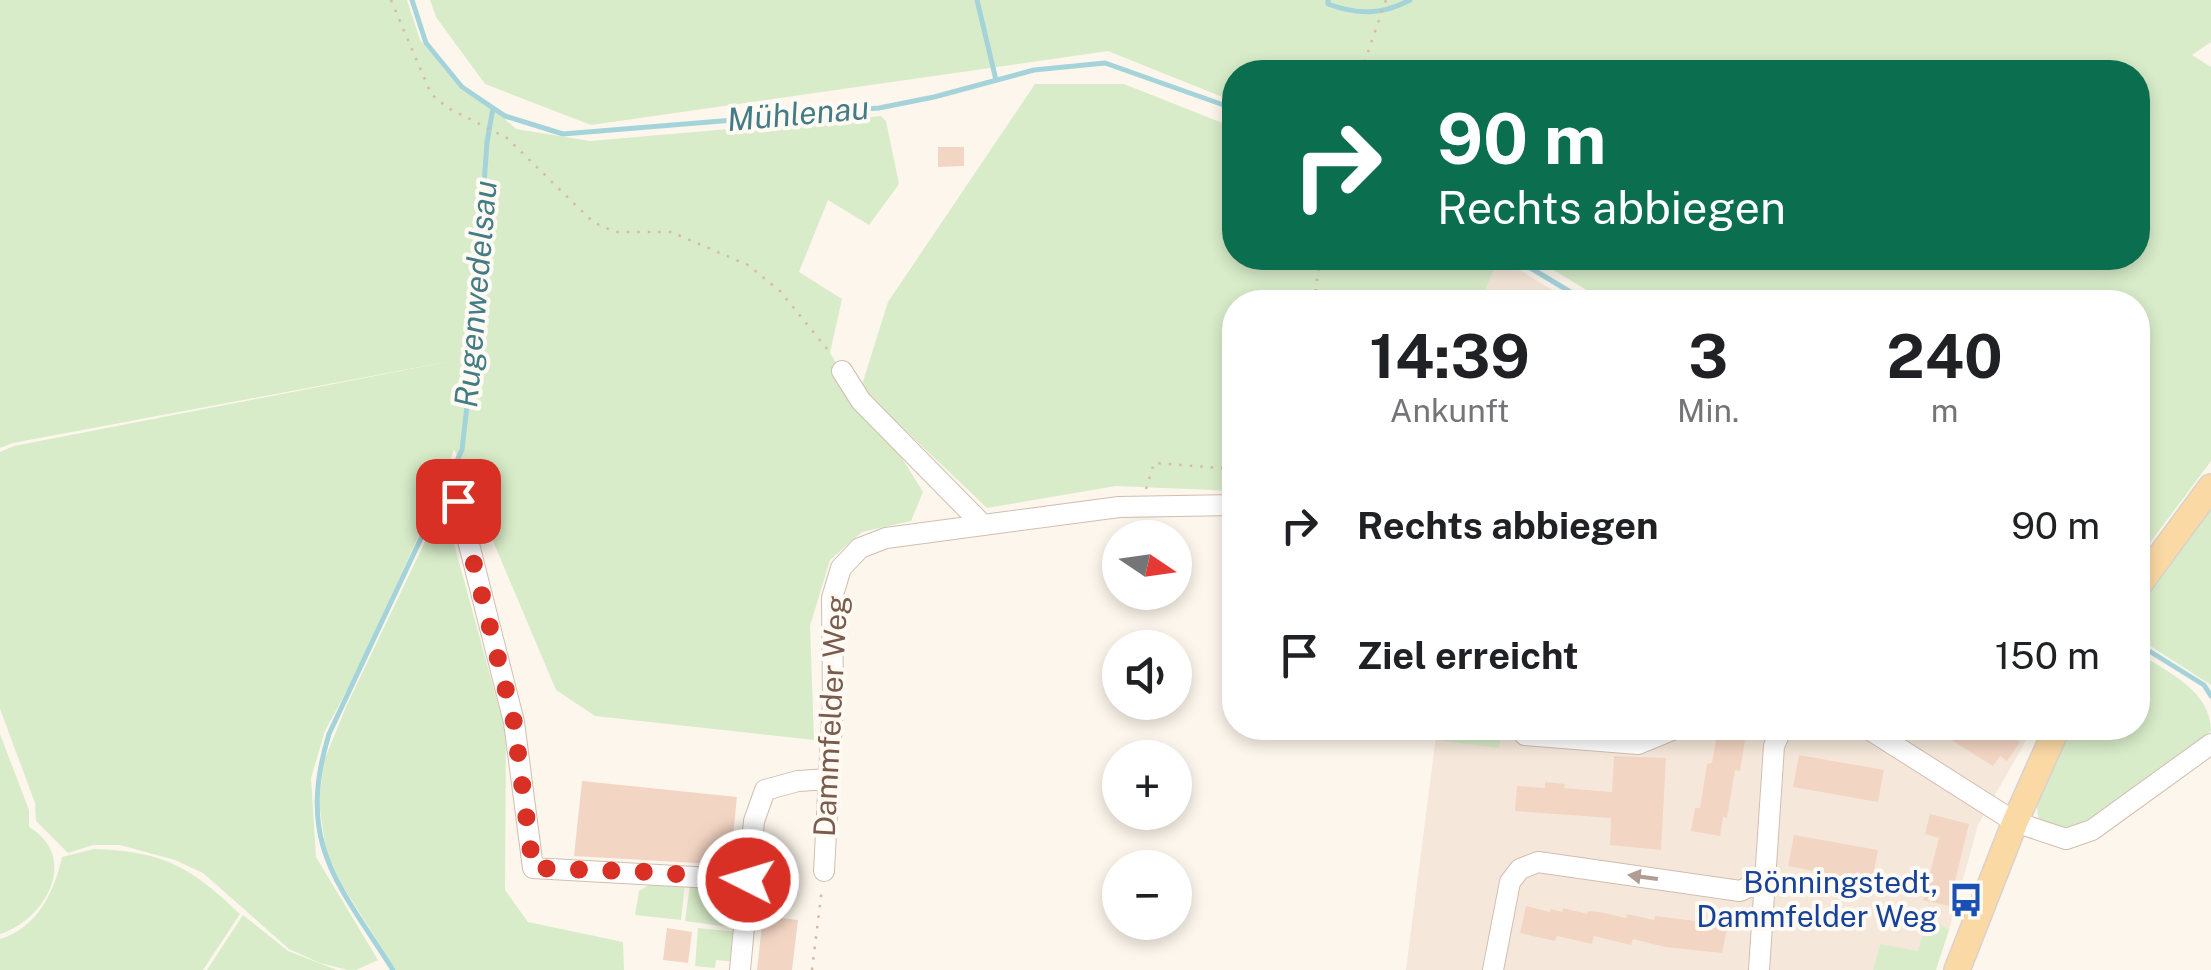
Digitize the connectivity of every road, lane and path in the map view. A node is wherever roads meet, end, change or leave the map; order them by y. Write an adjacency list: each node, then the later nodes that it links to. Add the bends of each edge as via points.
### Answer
1 (391, 0): 4 (path, via 431,94 448,108 499,132 592,222 615,232 671,232 748,265 804,317)
2 (1386, 0): 3 (path)
3 (1365, 60)
4 (842, 371): 10 (street, via 861,401)
5 (1222, 468): 9 (path, via 1154,463)
6 (2211, 487): 11 (main road)
7 (443, 497): 22 (street, via 458,501 514,722 533,868)
8 (1222, 504): 9 (street, Dammfelder Weg)
9 (1141, 506): 10 (street, Dammfelder Weg)
10 (982, 524): 18 (street, Dammfelder Weg, via 886,538 860,548 841,568 832,598)
11 (2150, 570)
12 (1588, 740): 13 (street)
13 (1648, 740)
14 (1777, 740): 20 (street)
15 (1886, 740): 19 (street)
16 (2052, 740): 19 (main road)
17 (2211, 744): 19 (street, via 2092,830 2059,845)
18 (830, 778): 21 (street, Dammfelder Weg); 22 (street, via 765,790 754,821)
19 (2015, 822): 27 (main road)
20 (1766, 870): 25 (street, one-way to 25, via 1740,891 1538,862 1520,868 1510,882); 26 (street)
21 (824, 872): 24 (path, Dammfelder Weg)
22 (748, 880): 23 (street)
23 (740, 970)
24 (812, 970)
25 (1493, 970)
26 (1759, 970)
27 (1958, 970)

